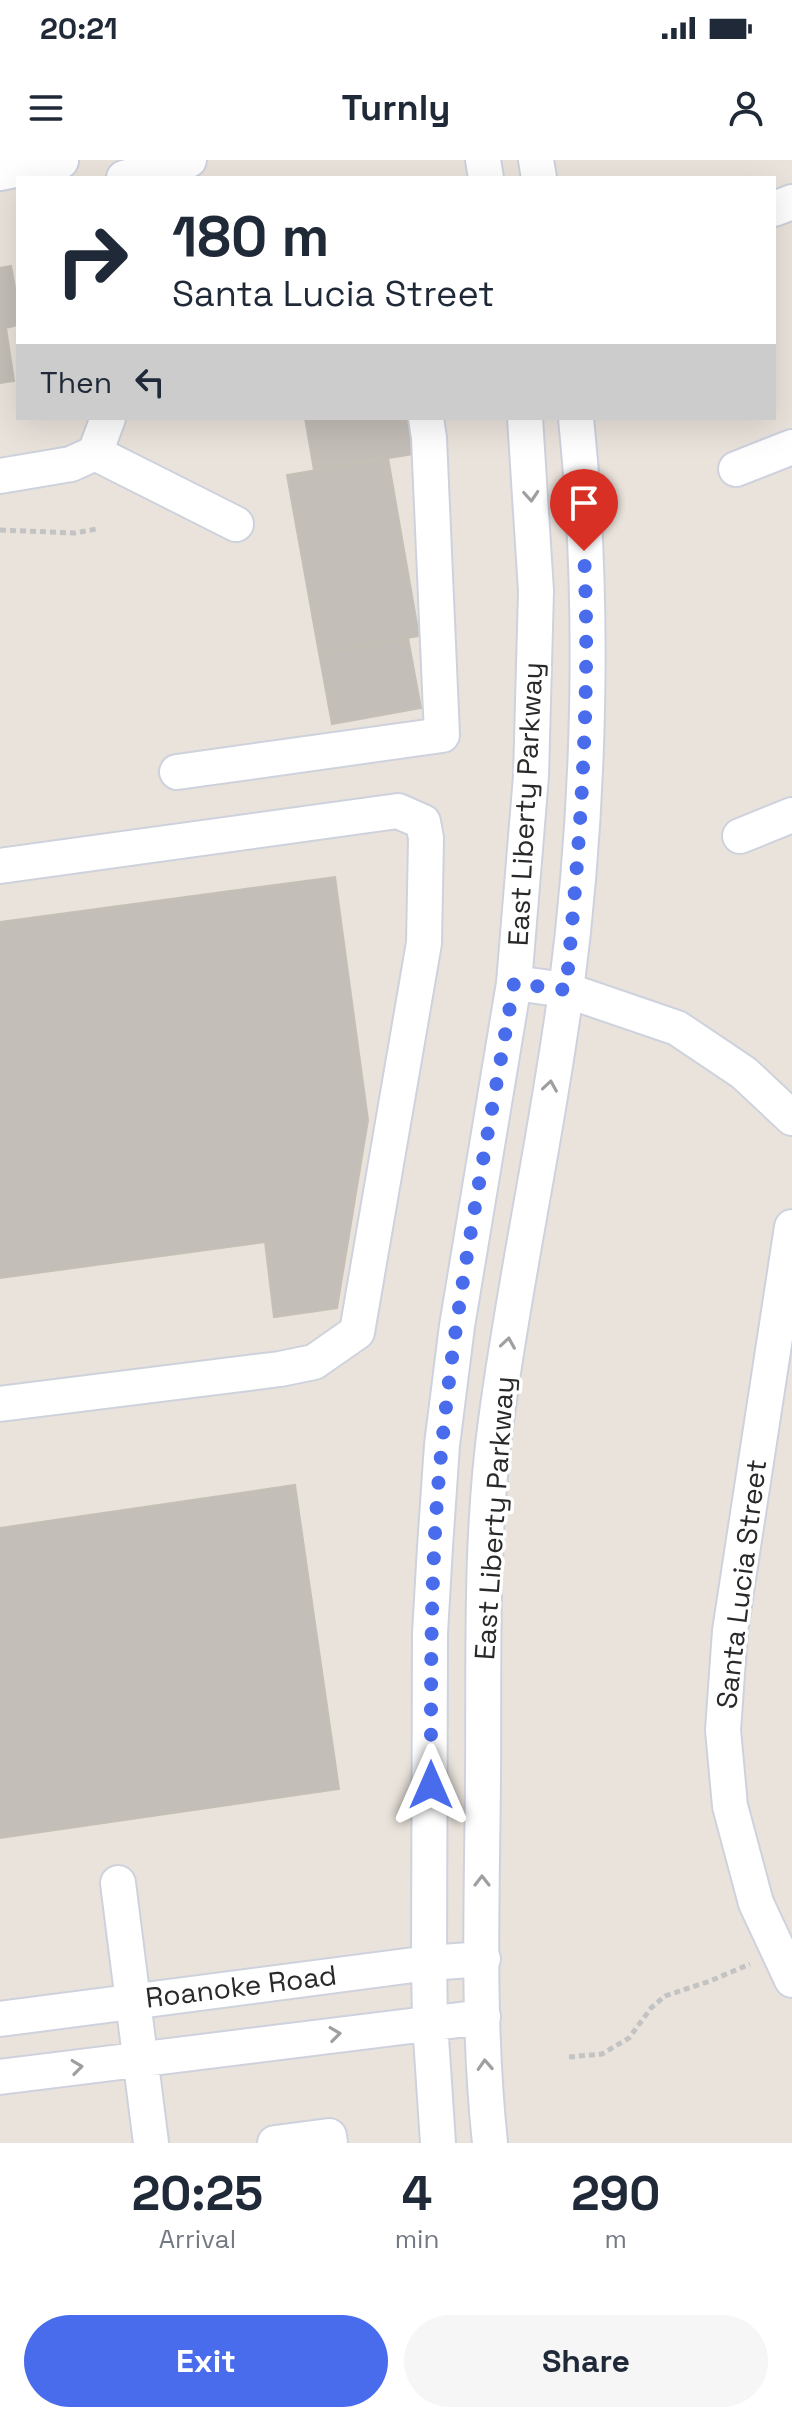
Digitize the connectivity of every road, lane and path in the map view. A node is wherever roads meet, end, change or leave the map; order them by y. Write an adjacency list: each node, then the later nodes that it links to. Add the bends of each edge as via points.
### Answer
1 (189, 160): 4 (street)
2 (62, 166): 3 (street)
3 (0, 173)
4 (131, 176)
5 (107, 420): 10 (street)
6 (426, 420): 16 (street, via 442,735)
7 (525, 420): 20 (street, East Liberty Parkway, one-way to 20, via 536,591 531,776)
8 (576, 420): 21 (street, East Liberty Parkway, via 587,683)
9 (792, 447): 11 (street)
10 (95, 453): 12 (street, via 71,464); 13 (street)
11 (736, 469)
12 (0, 476)
13 (236, 524)
14 (96, 529): 15 (path)
15 (0, 530)
16 (177, 772)
17 (792, 815): 18 (street)
18 (740, 836)
19 (0, 866): 24 (street, via 398,811 423,822 426,838 424,943 357,1332 314,1362 280,1369)
20 (514, 983): 21 (street); 27 (street, East Liberty Parkway, via 474,1211 442,1445 430,1633)
21 (566, 990): 22 (street, via 677,1028 744,1073); 26 (street, East Liberty Parkway, one-way to 21, via 484,1609 495,1426)
22 (792, 1118)
23 (792, 1227): 29 (street, Santa Lucia Street, via 730,1631 723,1730 730,1806 756,1903)
24 (0, 1404)
25 (118, 1883): 30 (street)
26 (483, 1959): 27 (street, Roanoke Road); 31 (street, East Liberty Parkway)
27 (429, 1963): 30 (street, Roanoke Road); 33 (street, East Liberty Parkway)
28 (750, 1964): 34 (path, via 665,1996 629,2038 602,2054)
29 (792, 1979)
30 (133, 2000): 32 (street, Roanoke Road); 35 (street)
31 (483, 2017): 33 (street); 41 (street, East Liberty Parkway, one-way to 31)
32 (0, 2019)
33 (430, 2022): 35 (street, one-way to 33); 40 (street, East Liberty Parkway)
34 (569, 2057)
35 (140, 2058): 36 (street, one-way to 35); 37 (street)
36 (0, 2077)
37 (151, 2143)
38 (275, 2143): 39 (street, via 329,2136)
39 (330, 2143)
40 (438, 2143)
41 (490, 2143)

